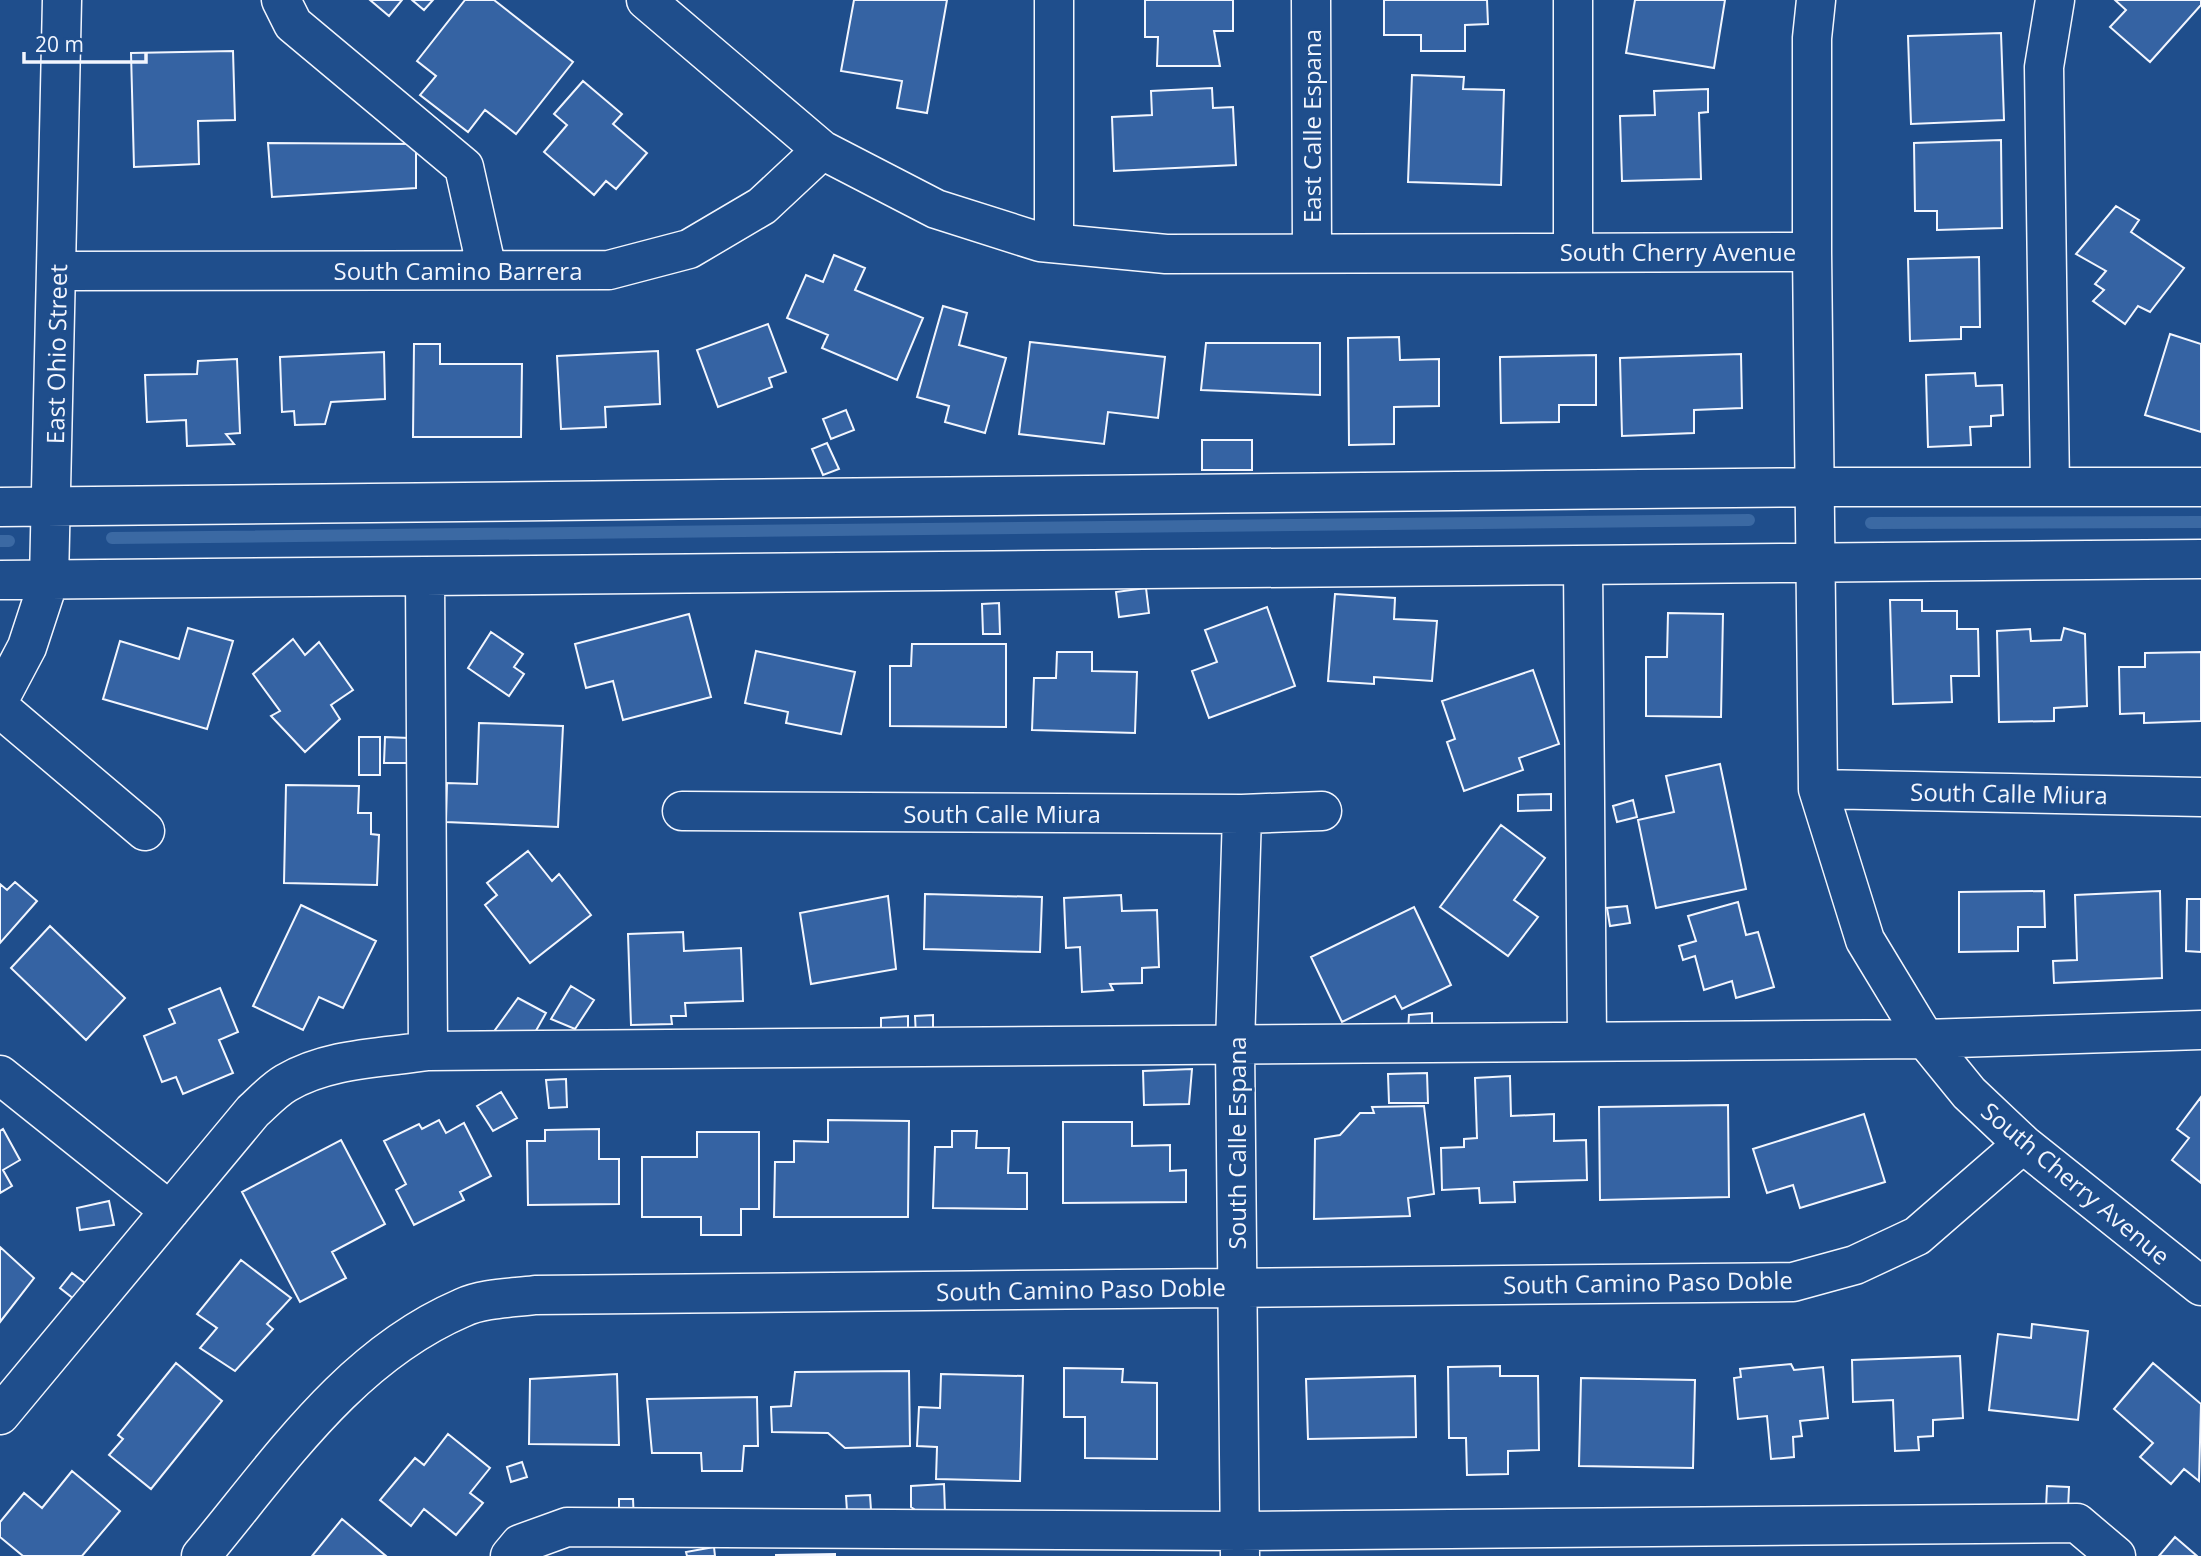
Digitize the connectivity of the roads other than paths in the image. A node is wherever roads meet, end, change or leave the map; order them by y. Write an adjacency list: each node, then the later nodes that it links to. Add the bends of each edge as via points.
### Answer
1 (62, 0): 15 (street, East Ohio Street)
2 (281, 0): 14 (street, via 293,24 464,167)
3 (647, 0): 9 (street, South Cherry Avenue)
4 (1054, 0): 10 (street)
5 (1311, 0): 11 (street, East Calle Espana)
6 (1573, 0): 12 (street)
7 (1816, 0): 13 (street)
8 (2054, 0): 18 (street, via 2044,67)
9 (822, 150): 10 (street, South Cherry Avenue, via 936,209); 14 (street, South Camino Barrera, via 762,206 689,248 609,270)
10 (1054, 243): 11 (street, South Cherry Avenue, via 1166,254)
11 (1312, 251): 12 (street, South Cherry Avenue)
12 (1573, 251): 13 (street, South Cherry Avenue)
13 (1812, 252): 17 (street, South Cherry Avenue)
14 (487, 270): 15 (street, South Camino Barrera)
15 (57, 271): 20 (street, East Ohio Street)
16 (2201, 486): 18 (street)
17 (1815, 487): 18 (street); 20 (street); 22 (street, South Cherry Avenue)
18 (2050, 487)
19 (0, 507): 20 (street)
20 (53, 507): 26 (street, East Ohio Street)
21 (2201, 559): 22 (street)
22 (1815, 563): 23 (street); 29 (street, South Cherry Avenue)
23 (1583, 565): 24 (street); 37 (street)
24 (425, 577): 26 (street); 39 (street)
25 (0, 580): 26 (street)
26 (49, 580): 27 (street, East Ohio Street, via 27,647)
27 (0, 698)
28 (0, 708): 34 (street)
29 (1818, 789): 30 (street, South Calle Miura); 36 (street, South Cherry Avenue, via 1865,940)
30 (2201, 797)
31 (682, 811): 33 (street, South Calle Miura)
32 (1322, 811): 33 (street, South Calle Miura)
33 (1242, 814): 38 (street, South Calle Espana)
34 (145, 831)
35 (2201, 1030): 36 (street)
36 (1925, 1039): 37 (street); 41 (street, South Cherry Avenue, via 1969,1093)
37 (1587, 1040): 38 (street)
38 (1235, 1045): 39 (street); 44 (street, South Calle Espana)
39 (428, 1051): 42 (street, via 311,1070 283,1084 253,1111)
40 (0, 1075): 42 (street)
41 (2023, 1144): 43 (street, South Cherry Avenue); 44 (street, South Camino Paso Doble, via 1917,1236 1855,1265 1793,1282)
42 (170, 1211): 45 (street)
43 (2201, 1286)
44 (1237, 1287): 46 (street, South Calle Espana); 47 (street, South Camino Paso Doble, via 535,1295 464,1306 397,1342 335,1395)
45 (0, 1415)
46 (1240, 1544): 48 (street, via 567,1527 520,1544); 49 (street, via 2077,1523)
47 (201, 1556)
48 (510, 1556)
49 (2116, 1556)

